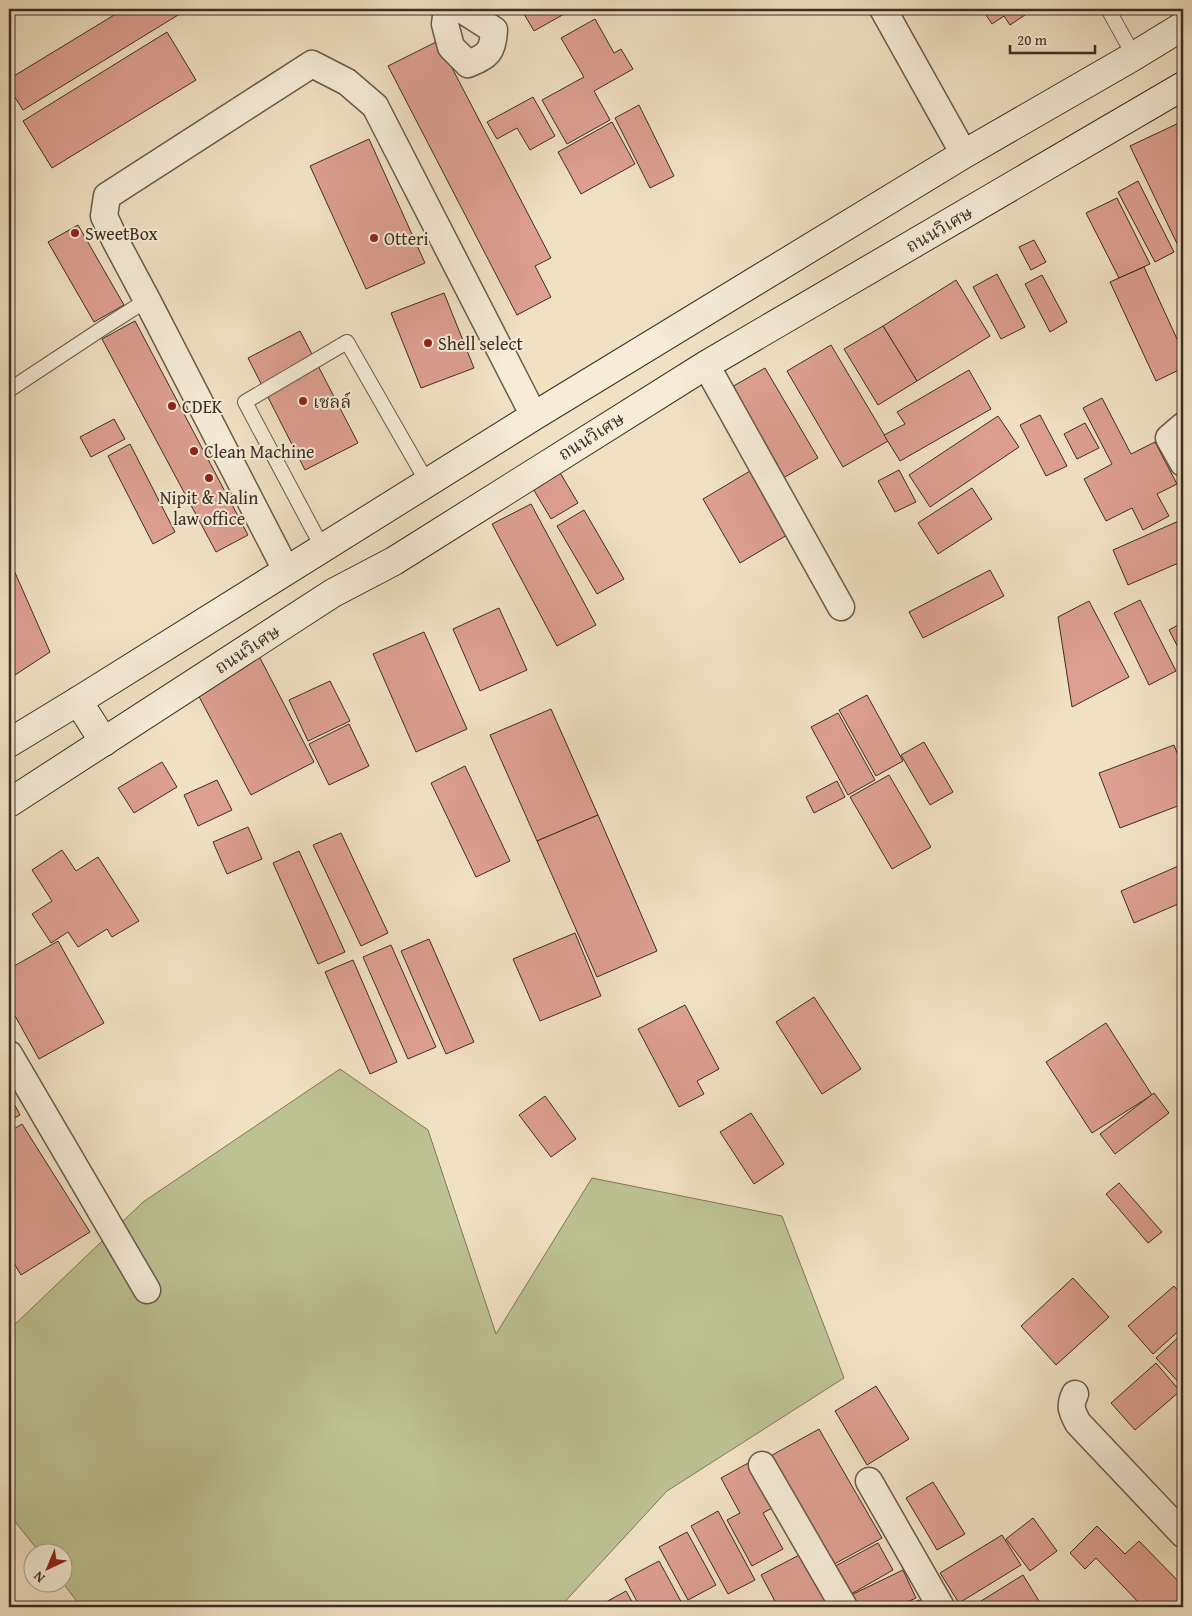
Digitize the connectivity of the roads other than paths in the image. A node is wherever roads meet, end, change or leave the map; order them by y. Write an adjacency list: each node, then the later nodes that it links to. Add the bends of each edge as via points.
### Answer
1 (447, 9): 2 (street, via 445,24 451,47 468,64 482,58 493,46 494,30)
2 (461, 9)
3 (883, 9): 8 (street)
4 (1108, 9): 6 (lane)
5 (1183, 26): 6 (main road)
6 (1134, 56): 8 (main road)
7 (1183, 86): 10 (main road, ถนนวิเศษ)
8 (964, 154): 12 (main road)
9 (147, 300): 11 (lane); 12 (street, via 104,216 107,196 312,64 347,82 375,106); 17 (street)
10 (706, 365): 18 (street); 20 (main road, ถนนวิเศษ, via 394,561 334,593)
11 (9, 390)
12 (534, 416): 15 (main road)
13 (1183, 426): 14 (street, via 1169,438)
14 (1183, 463)
15 (427, 482): 16 (main road); 16 (lane, via 347,342 245,402)
16 (322, 548): 17 (main road)
17 (286, 570): 19 (main road)
18 (841, 607)
19 (78, 702): 20 (main road); 21 (main road)
20 (104, 742): 22 (main road, ถนนวิเศษ)
21 (9, 743)
22 (9, 803)
23 (9, 1054): 24 (street)
24 (147, 1290)
25 (1075, 1394): 28 (street, via 1071,1402 1078,1423)
26 (762, 1465): 29 (street)
27 (869, 1481): 30 (street)
28 (1183, 1534)
29 (844, 1607)
30 (941, 1607)

